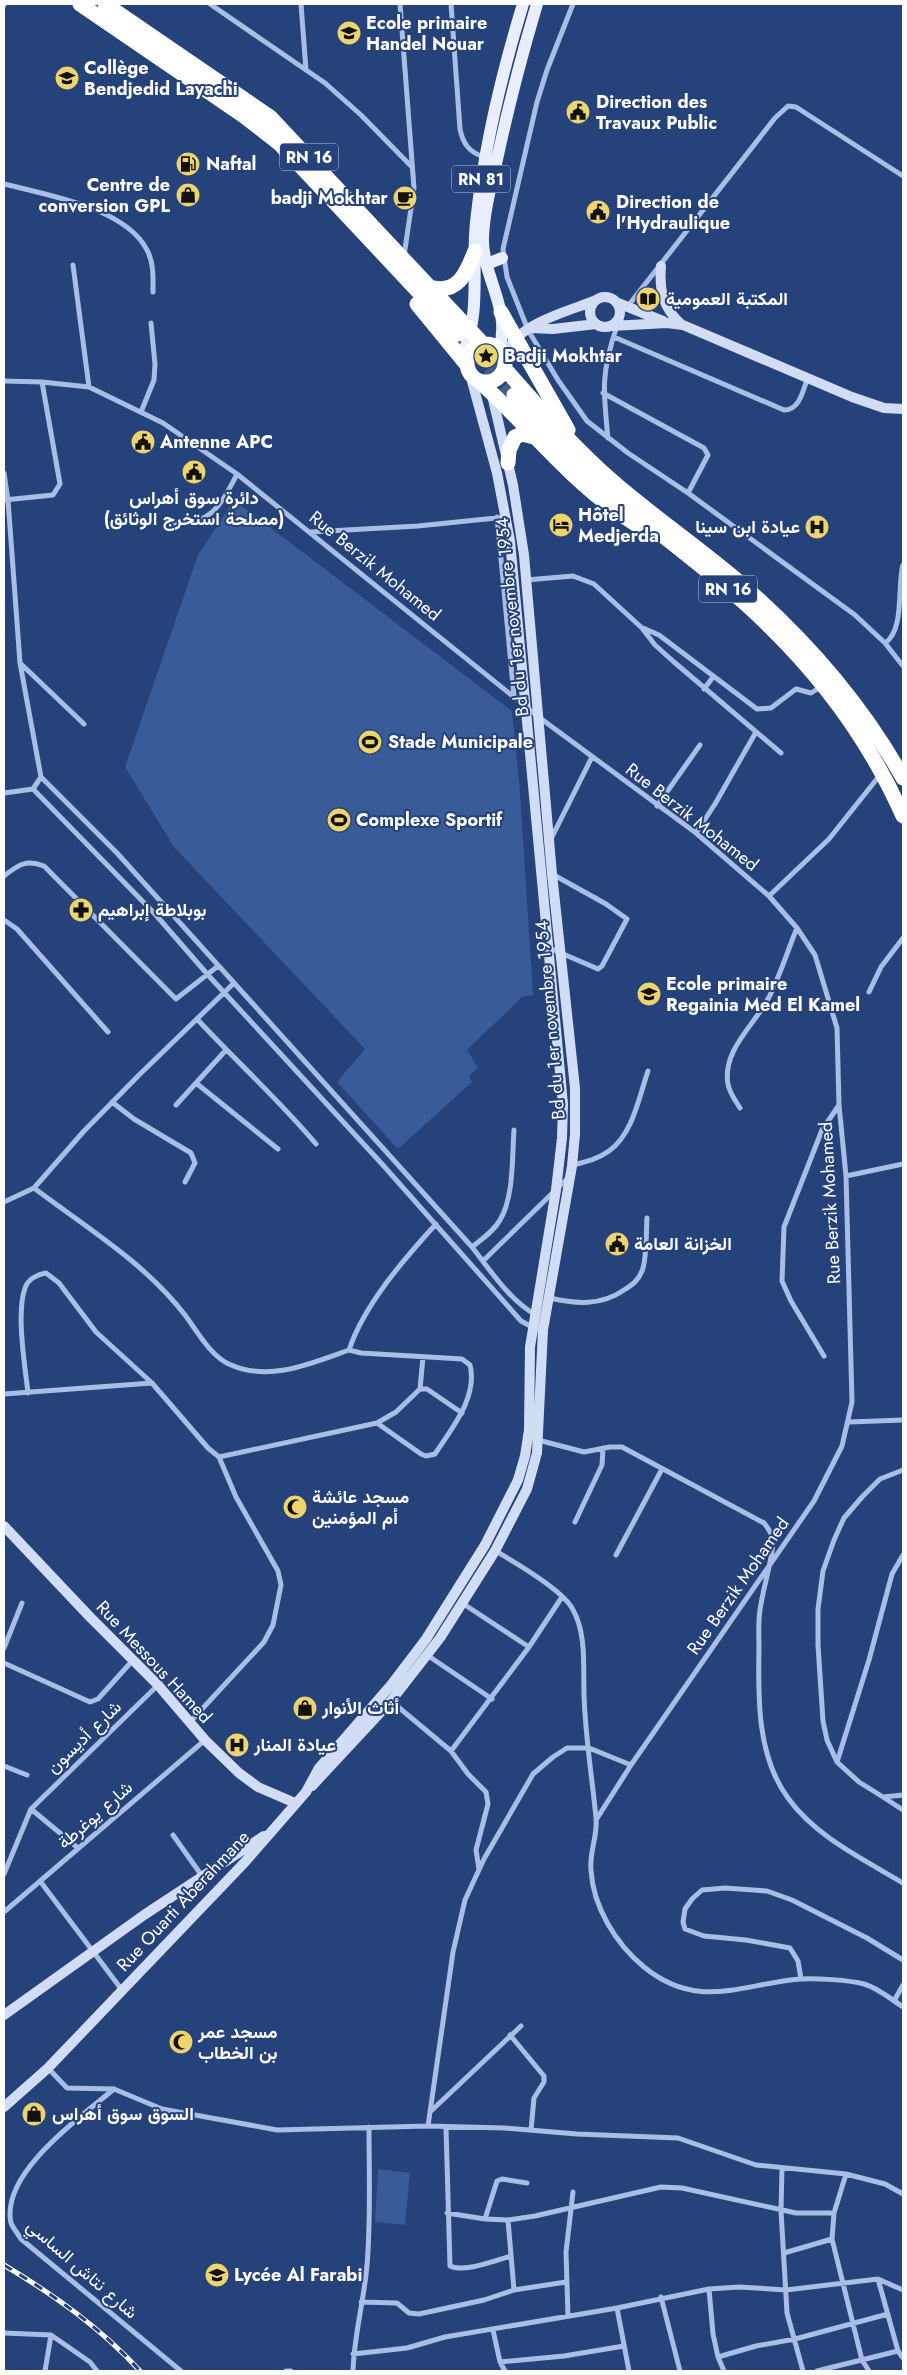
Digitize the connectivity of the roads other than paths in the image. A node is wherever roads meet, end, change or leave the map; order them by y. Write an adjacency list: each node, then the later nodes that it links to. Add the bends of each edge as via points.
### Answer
1 (80, 4): 16 (highway, RN 16, via 258,126 280,144)
2 (105, 4): 19 (highway, RN 16, via 270,117)
3 (210, 4): 10 (street)
4 (301, 4): 10 (street)
5 (400, 4): 13 (street)
6 (451, 4): 11 (street, via 460,128 465,145)
7 (523, 4): 11 (main road, RN 81)
8 (537, 4): 12 (main road, RN 81)
9 (573, 4): 18 (street, via 537,102)
10 (306, 70): 13 (street, via 361,115)
11 (484, 156): 12 (street); 17 (main road, RN 81)
12 (497, 160): 21 (main road, RN 81, via 484,226)
13 (410, 166): 19 (street, via 414,188)
14 (903, 176): 22 (street, via 796,107 788,106 775,118)
15 (4, 184): 24 (street, via 106,213 126,226 147,250 153,268)
16 (330, 199): 34 (highway, RN 16); 39 (highway, via 355,235)
17 (475, 251): 23 (highway, via 460,281 445,289); 34 (main road, RN 81, via 476,288)
18 (502, 258): 21 (main road); 33 (street)
19 (404, 259): 23 (highway, RN 16)
20 (73, 264): 43 (street)
21 (487, 264): 27 (main road, RN 81)
22 (661, 266): 26 (street); 31 (street, via 660,282 666,307)
23 (429, 287): 34 (highway, RN 16)
24 (153, 292)
25 (594, 301): 26 (street, via 609,297); 30 (street, via 590,316); 33 (street)
26 (623, 305): 29 (street); 32 (street)
27 (501, 312): 36 (highway); 38 (main road, RN 81)
28 (151, 323): 47 (street, via 154,380)
29 (666, 323): 31 (street); 32 (street)
30 (596, 324): 32 (street); 33 (street)
31 (683, 325): 40 (street)
32 (614, 326): 35 (street)
33 (530, 329): 36 (street); 49 (street, via 558,380 587,421)
34 (465, 333): 37 (highway, RN 16); 39 (main road, RN 81)
35 (614, 337): 40 (street, via 784,410 797,404); 44 (street, via 606,362)
36 (514, 338): 38 (street); 51 (highway, via 554,408)
37 (483, 344): 38 (highway, via 494,346); 39 (highway, via 471,352)
38 (503, 358): 39 (highway, via 497,380); 51 (highway, RN 16, via 563,435)
39 (477, 375): 48 (highway); 50 (street, Bd du 1er novembre 1954); 56 (street, via 497,473)
40 (808, 377): 46 (street, via 884,408)
41 (4, 381): 42 (street, Rue Berzik Mohamed)
42 (42, 382): 43 (street, Rue Berzik Mohamed); 55 (street, via 60,484 52,494)
43 (89, 387): 47 (street, Rue Berzik Mohamed)
44 (603, 394): 49 (street); 54 (street, via 704,448 708,455 706,461)
45 (514, 395): 59 (highway, RN 16, via 545,432 586,472)
46 (903, 409)
47 (141, 412): 53 (street, Rue Berzik Mohamed, via 163,423)
48 (534, 437): 50 (highway, via 522,434 514,437); 59 (highway, via 585,487 622,516)
49 (608, 438): 54 (street)
50 (508, 463): 61 (street, Bd du 1er novembre 1954)
51 (597, 466): 79 (highway, RN 16, via 740,583 809,648 843,687 893,755)
52 (4, 473): 55 (street)
53 (237, 474): 57 (street, via 214,512 195,522); 58 (street, Rue Berzik Mohamed)
54 (688, 493): 63 (street, via 855,615)
55 (6, 500): 64 (street)
56 (502, 517): 58 (street); 69 (street); 70 (street)
57 (171, 523)
58 (311, 532): 69 (street, Rue Berzik Mohamed)
59 (672, 544): 67 (highway, RN 16, via 772,629)
60 (903, 565): 63 (street, via 898,615 893,633)
61 (526, 580): 62 (street, via 562,576 584,579 594,584); 71 (street, Bd du 1er novembre 1954)
62 (642, 628): 66 (street, via 659,635); 68 (street, via 655,645)
63 (885, 643): 65 (street)
64 (20, 663): 72 (street); 78 (street)
65 (903, 666)
66 (713, 677): 67 (street, via 761,710 771,708 796,689 811,693); 68 (street)
67 (822, 686): 77 (highway, RN 16, via 857,731)
68 (704, 689): 73 (street)
69 (514, 696): 70 (street, Rue Berzik Mohamed)
70 (525, 704): 71 (street, Rue Berzik Mohamed); 92 (street)
71 (540, 718): 76 (street, Rue Berzik Mohamed); 85 (street, Bd du 1er novembre 1954)
72 (84, 724)
73 (756, 732): 75 (street); 84 (street)
74 (700, 745): 82 (street)
75 (780, 754)
76 (592, 757): 82 (street, Rue Berzik Mohamed); 85 (street)
77 (881, 773): 83 (highway, RN 16); 88 (street, via 829,839)
78 (41, 777): 80 (street); 94 (street, via 117,854)
79 (903, 778)
80 (33, 789): 81 (street); 95 (street, via 148,907)
81 (4, 793)
82 (658, 806): 84 (street, Rue Berzik Mohamed)
83 (903, 816)
84 (696, 833): 88 (street, Rue Berzik Mohamed)
85 (550, 842): 86 (street, Bd du 1er novembre 1954)
86 (552, 874): 93 (street, Bd du 1er novembre 1954); 93 (street, via 627,919 600,968 592,968)
87 (4, 876): 95 (street, via 24,862 44,866 176,999)
88 (769, 896): 90 (street, Rue Berzik Mohamed)
89 (4, 920): 100 (street, via 17,929)
90 (797, 928): 106 (street, Rue Berzik Mohamed, via 815,955 837,1028); 107 (street, via 774,988 731,1058 728,1084)
91 (903, 938): 97 (street, via 886,960)
92 (547, 947): 93 (street); 116 (street, via 563,1104)
93 (561, 953): 112 (street, Bd du 1er novembre 1954, via 575,1088)
94 (218, 966): 95 (street); 96 (street)
95 (208, 975): 98 (street)
96 (234, 983): 98 (street); 120 (street)
97 (869, 992)
98 (225, 993): 99 (street); 119 (street)
99 (197, 1019): 101 (street); 104 (street)
100 (108, 1032)
101 (226, 1050): 103 (street); 109 (street, via 283,1104)
102 (648, 1071): 112 (street, via 627,1130 619,1142)
103 (196, 1083): 105 (street); 110 (street)
104 (112, 1102): 114 (street, via 191,1153 195,1164); 115 (street)
105 (176, 1105)
106 (839, 1105): 113 (street, Rue Berzik Mohamed); 126 (street, via 822,1130 784,1227 782,1281)
107 (740, 1108)
108 (514, 1130): 120 (street, via 509,1193 504,1212 494,1228)
109 (316, 1144)
110 (278, 1149)
111 (903, 1164): 113 (street)
112 (572, 1170): 116 (street); 122 (street, Bd du 1er novembre 1954)
113 (846, 1176): 134 (street, Rue Berzik Mohamed, via 852,1402)
114 (185, 1182)
115 (34, 1188): 117 (street); 125 (street, via 134,1261 170,1296 218,1357 230,1365 281,1371)
116 (556, 1190): 121 (street); 123 (street)
117 (4, 1202)
118 (648, 1218): 122 (street, via 643,1270 636,1282 617,1295 598,1302 572,1303)
119 (436, 1224): 124 (street, via 521,1321); 125 (street, via 376,1300 356,1329)
120 (472, 1248): 121 (street)
121 (483, 1261): 123 (street, via 518,1301)
122 (550, 1298): 123 (street, Bd du 1er novembre 1954)
123 (541, 1316): 124 (street, Bd du 1er novembre 1954)
124 (538, 1329): 136 (street, Bd du 1er novembre 1954); 143 (street, via 529,1367 529,1430 525,1456 515,1487)
125 (348, 1350): 127 (street)
126 (824, 1356)
127 (423, 1357): 129 (street); 132 (street, via 462,1359 470,1364 469,1389)
128 (152, 1383): 130 (street); 130 (street, via 96,1332 59,1283 46,1273 39,1274 25,1286 22,1315); 138 (street)
129 (420, 1389): 132 (street, via 427,1389); 135 (street, via 396,1412)
130 (28, 1393): 131 (street)
131 (4, 1394)
132 (462, 1413): 135 (street, via 431,1456 421,1454)
133 (903, 1420): 134 (street)
134 (849, 1422): 147 (street, Rue Berzik Mohamed, via 831,1469 814,1501)
135 (377, 1423): 138 (street)
136 (538, 1440): 137 (street, via 574,1451); 144 (street, Bd du 1er novembre 1954, via 527,1489)
137 (603, 1448): 139 (street, via 622,1447); 141 (street, via 602,1465)
138 (219, 1457): 159 (street, via 236,1497 278,1571 281,1585 273,1625 264,1642)
139 (662, 1469): 145 (street); 147 (street, via 764,1523 773,1542)
140 (903, 1470): 163 (street, via 880,1479 844,1518 823,1571 818,1609 819,1683 827,1740)
141 (575, 1522)
142 (4, 1526): 154 (street, Rue Messous Hamed)
143 (485, 1545): 144 (street); 167 (street, via 426,1639 320,1768)
144 (495, 1551): 148 (street); 150 (street, Bd du 1er novembre 1954)
145 (616, 1555)
146 (903, 1555): 163 (street, via 892,1574)
147 (767, 1571): 164 (street, Rue Berzik Mohamed, via 730,1619); 181 (street, via 759,1612 758,1693 763,1735 777,1780 788,1799 827,1837)
148 (562, 1597): 152 (street); 161 (street, via 576,1615 581,1635 585,1730)
149 (22, 1603): 151 (street)
150 (462, 1603): 152 (street); 153 (street, Bd du 1er novembre 1954)
151 (4, 1648)
152 (529, 1648): 157 (street)
153 (427, 1654): 157 (street); 158 (street, Bd du 1er novembre 1954)
154 (134, 1660): 155 (street, via 98,1699 90,1702); 156 (street, Rue Messous Hamed)
155 (4, 1663)
156 (158, 1685): 159 (street, Rue Messous Hamed); 171 (street, شارع أديسون)
157 (492, 1699): 162 (street)
158 (390, 1701): 162 (street); 167 (street, Bd du 1er novembre 1954)
159 (191, 1721): 160 (street, Rue Messous Hamed)
160 (205, 1740): 170 (street, Rue Messous Hamed, via 249,1782); 176 (street, شارع يوغرطة)
161 (590, 1748): 164 (street); 173 (street); 177 (street, via 567,1748 533,1774)
162 (451, 1751): 177 (street, via 486,1792 488,1804 476,1850)
163 (837, 1762): 169 (street, via 859,1782)
164 (630, 1765): 173 (street, Rue Berzik Mohamed)
165 (4, 1766): 166 (street)
166 (27, 1776)
167 (306, 1792): 170 (street)
168 (903, 1795): 169 (street)
169 (883, 1797): 172 (street)
170 (295, 1803): 174 (street)
171 (30, 1809): 176 (street); 178 (street)
172 (903, 1810)
173 (596, 1820): 185 (street, via 590,1870 596,1895 610,1927 644,1967 669,1983 699,1992 727,1992)
174 (268, 1834): 179 (street); 187 (street, Rue Ouarti Aberahmane, via 235,1874)
175 (173, 1835): 179 (street)
176 (78, 1848): 180 (street, شارع يوغرطة)
177 (479, 1870): 196 (street, via 465,1900 453,1952)
178 (4, 1874)
179 (202, 1876): 183 (street)
180 (40, 1881): 182 (street, شارع يوغرطة); 183 (street)
181 (903, 1883)
182 (4, 1912)
183 (92, 1951): 187 (street); 190 (street)
184 (903, 1960): 185 (street, via 867,1938 767,1891 702,1890 685,1909 685,1928 704,1936 790,1948 798,1960)
185 (801, 1979): 188 (street, via 864,1984)
186 (903, 1985): 188 (street)
187 (122, 1990): 193 (street, Rue Ouarti Aberahmane)
188 (894, 2001): 189 (street)
189 (903, 2007)
190 (4, 2015)
191 (520, 2026): 192 (street)
192 (510, 2035): 196 (street); 200 (street, via 544,2076 534,2098)
193 (48, 2068): 194 (street, via 67,2088); 195 (street, Rue Ouarti Aberahmane)
194 (114, 2089): 198 (street, via 162,2109 255,2128); 241 (street, شارع نتاش الساسي, via 36,2154 12,2190 11,2222 21,2239)
195 (4, 2107)
196 (429, 2112): 197 (street)
197 (428, 2126): 198 (street); 199 (street)
198 (369, 2127): 223 (street, via 370,2215)
199 (446, 2128): 200 (street); 208 (street)
200 (531, 2130): 201 (street, via 678,2138 756,2165)
201 (782, 2168): 202 (street); 207 (street)
202 (846, 2174): 205 (street, via 885,2184); 209 (street)
203 (527, 2183): 210 (street, via 497,2181)
204 (573, 2192): 206 (street)
205 (903, 2194)
206 (572, 2209): 207 (street, via 661,2187 682,2188); 211 (street); 216 (street)
207 (781, 2211): 209 (street); 213 (street)
208 (447, 2213): 210 (street); 214 (street, via 450,2267 478,2265)
209 (834, 2213): 212 (street)
210 (485, 2219): 211 (street)
211 (508, 2220): 214 (street)
212 (832, 2239): 213 (street); 217 (street)
213 (784, 2253): 220 (street)
214 (511, 2256): 219 (street)
215 (878, 2279): 217 (street); 221 (street); 225 (street)
216 (566, 2282): 219 (street); 226 (street)
217 (843, 2282): 220 (street); 227 (street)
218 (709, 2288): 220 (street); 222 (street); 235 (street)
219 (514, 2290): 223 (street, via 419,2314 409,2313 396,2303)
220 (786, 2290): 231 (street, via 787,2313)
221 (903, 2290)
222 (661, 2297): 224 (street); 247 (street)
223 (362, 2302): 234 (street)
224 (617, 2308): 226 (street); 232 (street)
225 (888, 2314): 227 (street); 233 (street)
226 (568, 2316): 228 (street)
227 (854, 2324): 231 (street); 237 (street)
228 (493, 2330): 234 (street, via 445,2337 407,2348); 238 (street)
229 (4, 2333): 230 (street)
230 (51, 2335): 239 (street); 240 (street, via 90,2362)
231 (795, 2339): 235 (street); 249 (street)
232 (624, 2346): 238 (street); 246 (street)
233 (898, 2351): 236 (street); 237 (street)
234 (353, 2354): 244 (street)
235 (718, 2357): 248 (street)
236 (903, 2358)
237 (862, 2360): 250 (street); 251 (street)
238 (500, 2362): 245 (street)
239 (45, 2371)
240 (97, 2371)
241 (181, 2371)
242 (286, 2371): 243 (street)
243 (291, 2371)
244 (353, 2371)
245 (505, 2371)
246 (629, 2371)
247 (680, 2371)
248 (724, 2371)
249 (803, 2371)
250 (817, 2371)
251 (869, 2371)

